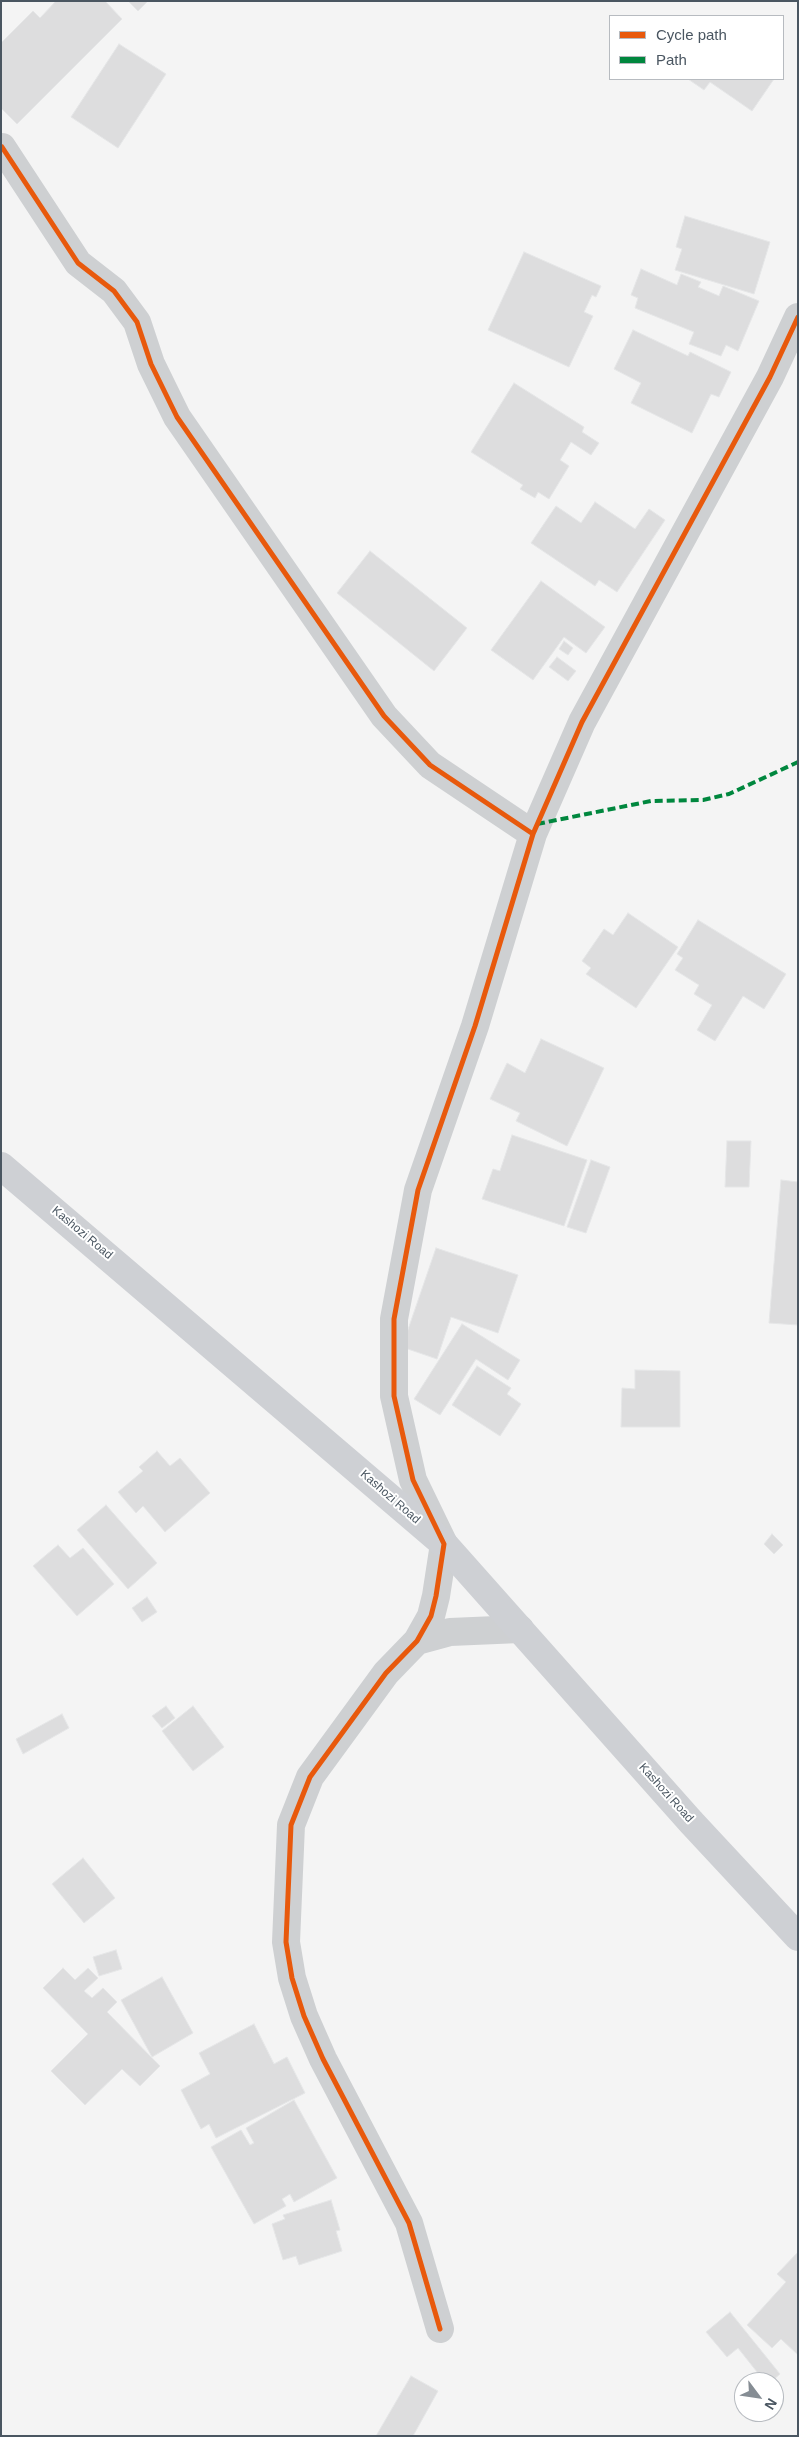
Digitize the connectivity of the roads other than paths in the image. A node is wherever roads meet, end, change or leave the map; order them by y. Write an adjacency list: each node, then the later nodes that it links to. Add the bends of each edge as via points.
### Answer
1 (2, 147): 3 (street, via 78,263 114,291 137,322 151,364 178,417 384,716 430,765)
2 (798, 317): 3 (street, via 770,377 582,722)
3 (533, 834): 5 (street, via 475,1026 418,1190 394,1319 394,1396 413,1480)
4 (1, 1166): 5 (main road, Kashozi Road)
5 (444, 1544): 6 (main road, Kashozi Road); 7 (street, via 431,1616)
6 (520, 1628): 7 (street, via 450,1632); 8 (main road, Kashozi Road, via 691,1822)
7 (417, 1641): 9 (street, via 386,1673 310,1777 292,1825 286,1942 292,1978 304,2016 323,2059 410,2223)
8 (798, 1937)
9 (440, 2329)

